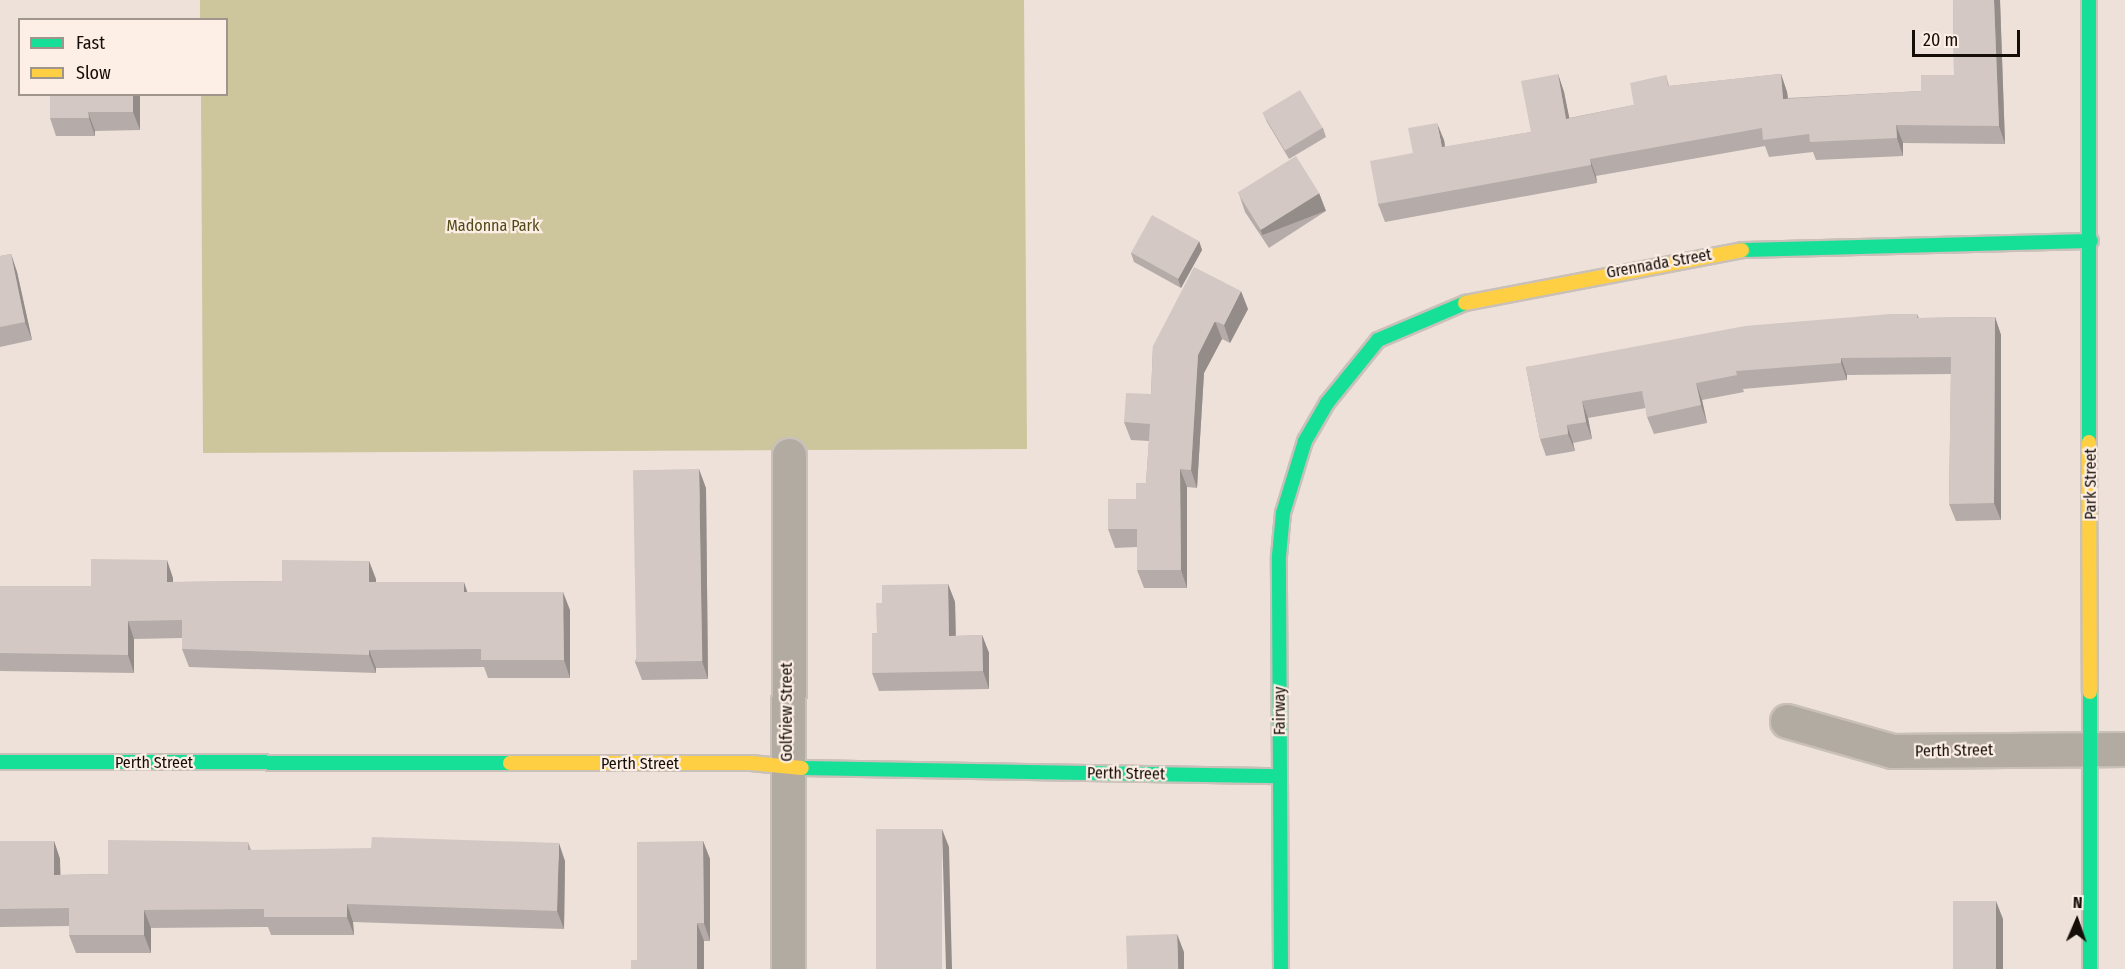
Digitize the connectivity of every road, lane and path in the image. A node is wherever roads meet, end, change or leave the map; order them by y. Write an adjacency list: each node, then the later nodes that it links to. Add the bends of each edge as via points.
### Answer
1 (2089, 0): 2 (street, Park Street)
2 (2091, 241): 4 (street, Grennada Street, via 1762,247 1607,273 1453,305 1378,340 1327,403); 6 (street, Park Street)
3 (789, 455): 9 (street, Golfview Street)
4 (1299, 456): 10 (street, Fairway, via 1283,513 1279,556)
5 (1787, 721): 6 (street, Perth Street, via 1892,752)
6 (2091, 749): 7 (street, Perth Street); 13 (street, Park Street)
7 (2125, 749)
8 (0, 762): 9 (street, Perth Street, via 752,763)
9 (787, 768): 10 (street, Perth Street); 11 (street, Golfview Street)
10 (1280, 776): 12 (street, Fairway)
11 (788, 969)
12 (1281, 969)
13 (2090, 969)

